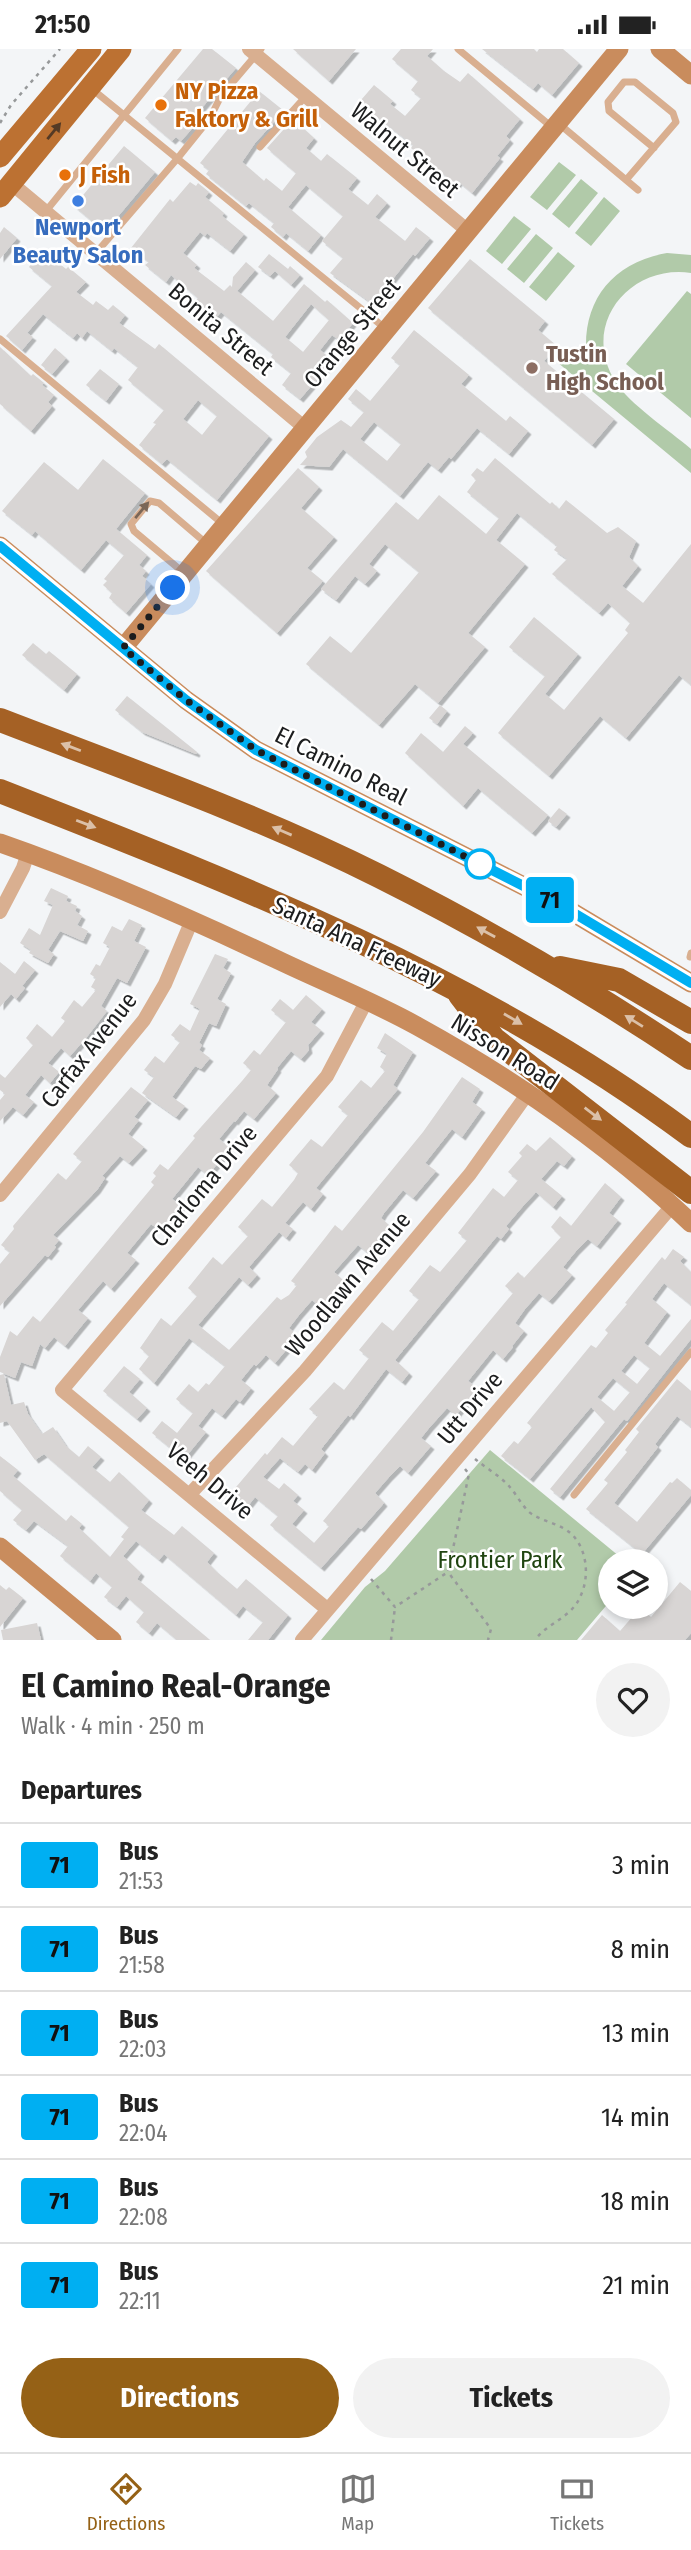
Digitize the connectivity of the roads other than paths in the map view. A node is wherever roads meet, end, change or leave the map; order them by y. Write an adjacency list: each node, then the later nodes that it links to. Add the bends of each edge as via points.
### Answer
1 (91, 49): 15 (main road)
2 (121, 49): 9 (main road)
3 (178, 49): 11 (lane)
4 (619, 49): 12 (street, Orange Street)
5 (660, 49): 8 (street)
6 (255, 51): 10 (street, Walnut Street); 16 (lane)
7 (464, 51): 12 (lane)
8 (691, 75)
9 (90, 87): 11 (lane); 18 (main road, one-way to 9)
10 (306, 96): 13 (lane); 21 (street, Walnut Street)
11 (123, 115): 16 (lane); 20 (lane)
12 (555, 125): 17 (lane); 21 (street, Orange Street)
13 (260, 147)
14 (654, 148): 14 (lane, via 676,122 673,113 635,82 624,82 608,102 609,110); 17 (lane)
15 (0, 157)
16 (177, 159): 22 (lane); 23 (lane)
17 (626, 180): 19 (lane)
18 (6, 190): 20 (street, Bonita Street)
19 (638, 190)
20 (45, 212): 22 (street, Bonita Street)
21 (468, 231): 23 (street, Orange Street)
22 (96, 254): 25 (street, Bonita Street)
23 (387, 329): 25 (street, Orange Street)
24 (0, 339): 26 (lane)
25 (305, 428): 26 (street, Orange Street)
26 (225, 526): 27 (street, Orange Street)
27 (208, 545): 29 (street, Orange Street); 29 (lane, one-way to 27, via 131,528 137,516 150,501 159,502)
28 (0, 546): 30 (street, El Camino Real)
29 (185, 574): 30 (street, Orange Street)
30 (123, 648): 38 (street, El Camino Real, via 256,750 557,903)
31 (0, 720): 37 (highway, one-way to 31, via 378,875 292,836)
32 (0, 791): 39 (highway, Santa Ana Freeway, one-way to 39, via 356,937)
33 (0, 843): 34 (street, Nisson Road)
34 (28, 853): 35 (street); 36 (street, Nisson Road)
35 (0, 912)
36 (192, 920): 40 (street, Nisson Road); 45 (street, Carfax Avenue, via 144,1020)
37 (545, 966): 41 (highway, via 619,980); 42 (highway, one-way to 37)
38 (691, 983)
39 (453, 987): 44 (highway, Santa Ana Freeway, one-way to 44, via 597,1071); 46 (highway, one-way to 46, via 494,1039)
40 (366, 1002): 43 (street, Nisson Road, via 444,1041); 49 (street, Charloma Drive, via 327,1076)
41 (691, 1022)
42 (691, 1058)
43 (528, 1093): 46 (street, Nisson Road, via 629,1169); 50 (street, Woodlawn Avenue, via 470,1174 305,1371)
44 (691, 1136)
45 (0, 1195)
46 (682, 1199): 47 (street, Nisson Road); 53 (street, Utt Drive)
47 (691, 1223)
48 (691, 1352): 51 (lane)
49 (62, 1390): 50 (street, Veeh Drive)
50 (190, 1494): 53 (street, Veeh Drive)
51 (574, 1495)
52 (0, 1546): 54 (street)
53 (327, 1609): 55 (street, Utt Drive)
54 (112, 1640)
55 (302, 1640)

